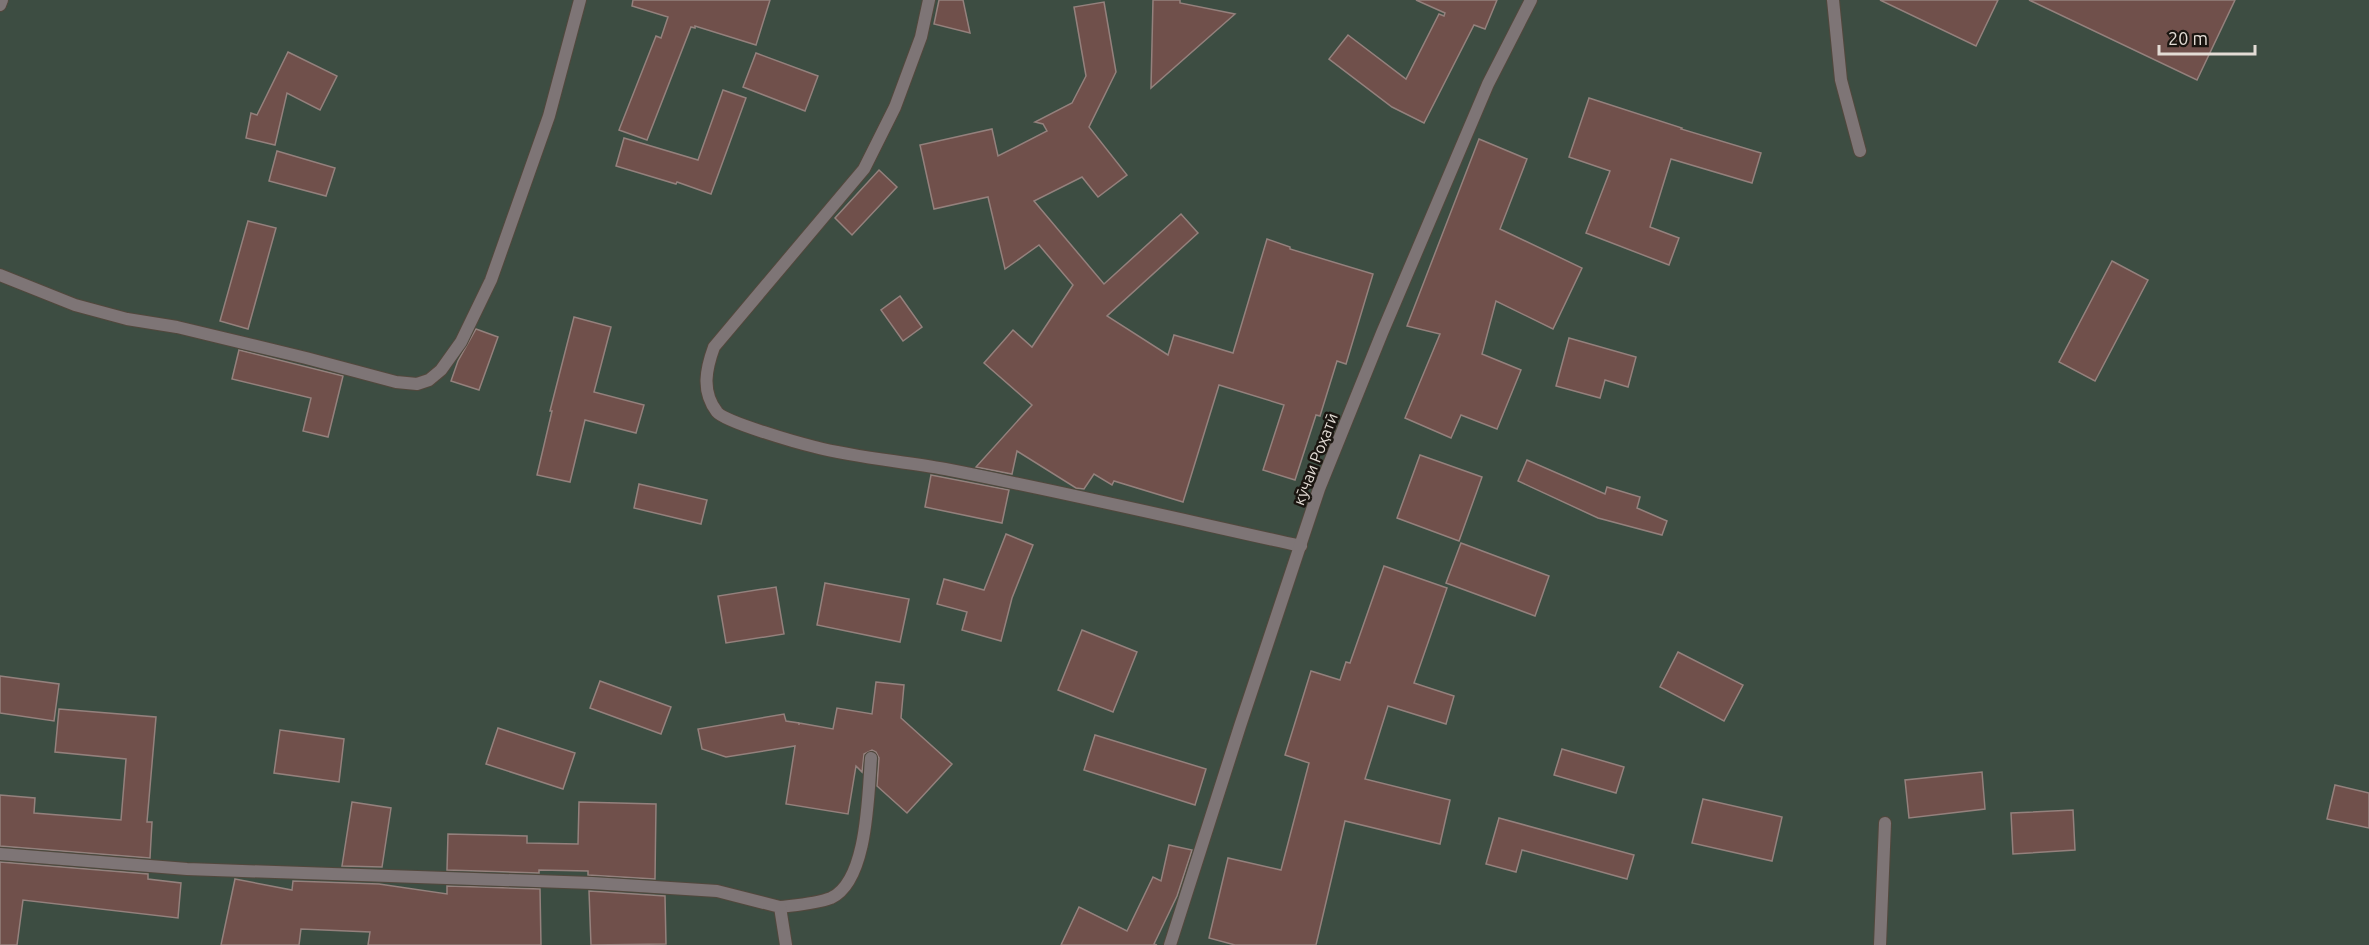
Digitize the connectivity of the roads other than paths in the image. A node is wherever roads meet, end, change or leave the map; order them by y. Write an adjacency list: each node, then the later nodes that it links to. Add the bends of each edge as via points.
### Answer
1 (2, 0): 6 (street)
2 (580, 0): 8 (street, via 549,116 491,280 461,342 429,380 417,384 396,382 188,330 127,319 75,305)
3 (929, 0): 9 (street, via 921,37 895,107 864,169 714,347 706,370 707,393 718,413 815,448 955,471)
4 (1531, 0): 9 (street, кӯчаи Роҳатӣ, via 1488,84 1387,322 1319,489)
5 (1833, 0): 7 (street, via 1841,80)
6 (0, 5)
7 (1860, 151)
8 (0, 275)
9 (1301, 546): 15 (street, кӯчаи Роҳатӣ)
10 (871, 758): 13 (street, via 864,831 850,879 832,897)
11 (1885, 823): 16 (street)
12 (0, 854): 13 (street, via 187,869 717,891)
13 (780, 907): 14 (street)
14 (786, 945)
15 (1170, 945)
16 (1880, 945)

